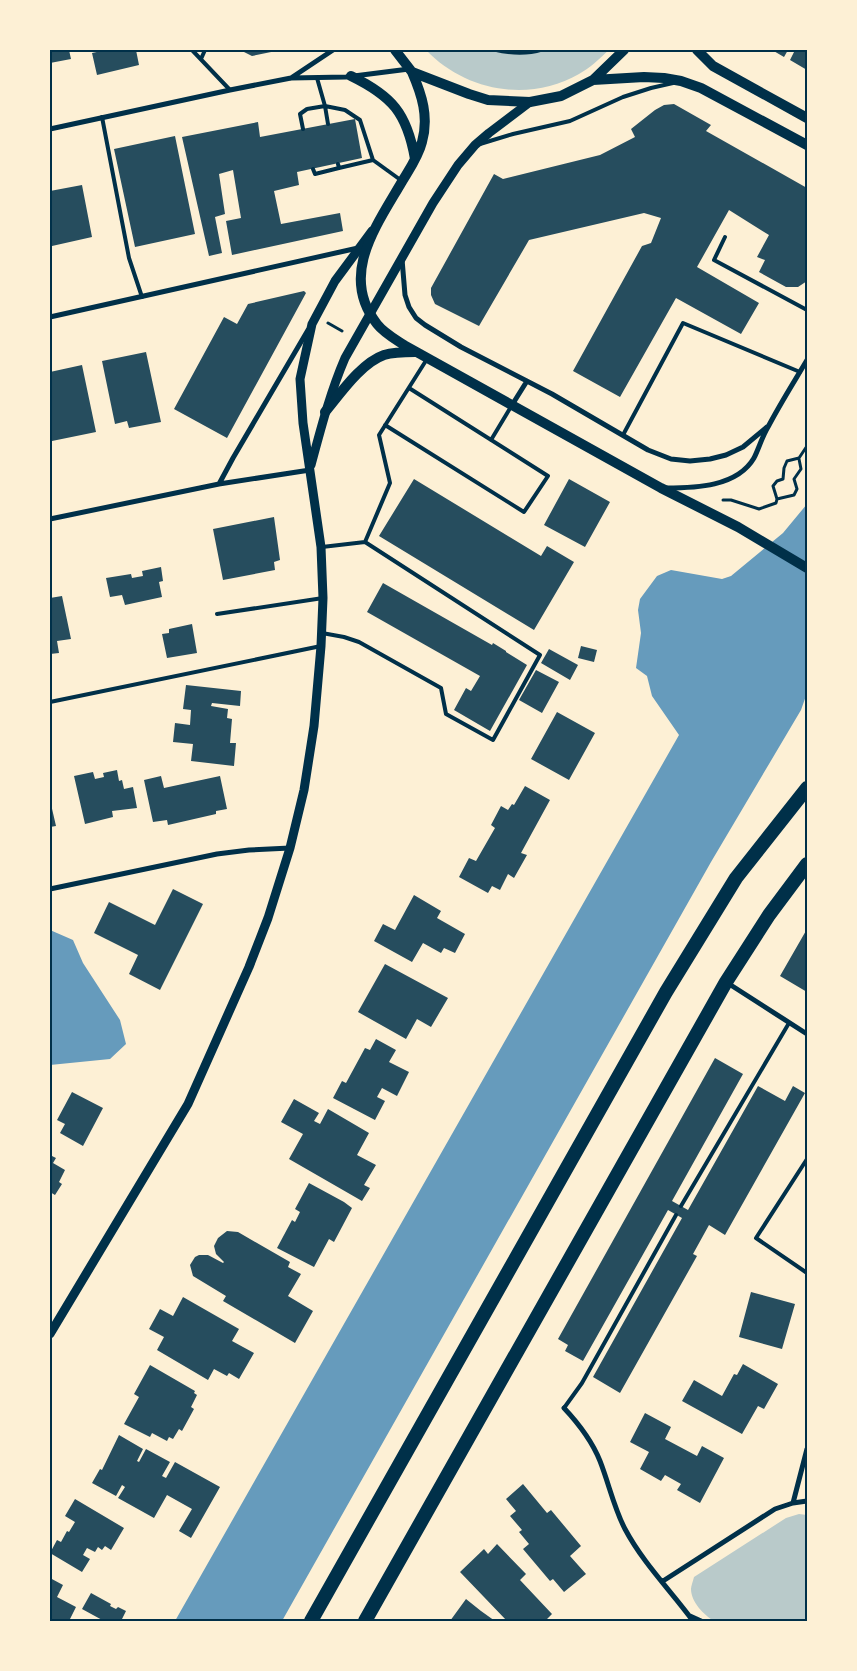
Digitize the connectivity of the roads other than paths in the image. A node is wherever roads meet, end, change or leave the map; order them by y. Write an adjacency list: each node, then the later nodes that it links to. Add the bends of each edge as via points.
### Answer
1 (192, 50): 7 (lane)
2 (205, 50): 7 (lane)
3 (333, 50): 10 (street)
4 (395, 50): 8 (main road)
5 (624, 50): 12 (main road)
6 (697, 50): 18 (main road, via 713,66)
7 (201, 60): 14 (lane)
8 (411, 70): 9 (street); 15 (main road, via 488,100); 24 (main road, via 425,109 425,125)
9 (351, 76): 11 (street); 24 (main road, via 389,99 400,113)
10 (291, 78): 11 (street); 14 (street)
11 (317, 78): 16 (lane)
12 (593, 80): 13 (main road, via 644,77); 15 (main road, via 561,96)
13 (681, 81): 22 (lane, via 623,97 570,121); 23 (main road, via 701,88)
14 (230, 90): 17 (street)
15 (530, 102): 22 (street)
16 (325, 106): 19 (lane); 21 (lane, via 307,109 300,114); 25 (lane, via 345,110 360,120)
17 (102, 118): 20 (street); 32 (lane, via 129,258)
18 (807, 118)
19 (328, 124)
20 (50, 129)
21 (303, 129)
22 (475, 145): 31 (street, via 433,203)
23 (807, 145)
24 (415, 159): 27 (main road)
25 (373, 160): 26 (lane, via 315,174); 27 (lane)
26 (313, 169)
27 (402, 182): 28 (main road)
28 (377, 225): 30 (street); 34 (main road, via 360,278 361,293)
29 (725, 237): 33 (lane, via 714,260)
30 (358, 248): 32 (street); 36 (street)
31 (402, 258): 34 (street); 41 (street, via 405,295 416,318 461,347)
32 (142, 297): 35 (street)
33 (807, 310)
34 (370, 313): 37 (main road, via 387,334); 44 (street, via 335,381)
35 (50, 317)
36 (312, 324): 49 (street, via 300,379); 50 (street)
37 (416, 352): 38 (main road); 44 (main road, via 383,355 370,362)
38 (427, 358): 42 (lane); 43 (main road)
39 (807, 360): 40 (street)
40 (800, 372): 46 (street); 47 (lane, via 683,323)
41 (527, 381): 43 (street); 47 (street)
42 (409, 388): 45 (lane); 48 (lane)
43 (512, 405): 48 (lane); 51 (main road)
44 (325, 412): 49 (street)
45 (385, 425): 48 (lane, via 524,512 548,476); 53 (lane, via 379,435 390,483)
46 (767, 427): 47 (street, via 743,447 726,455 690,461 671,459); 51 (street, via 753,460 740,472 712,485)
47 (623, 436)
48 (491, 440)
49 (310, 470): 50 (street); 54 (street)
50 (219, 484): 52 (street)
51 (661, 488): 55 (main road)
52 (50, 519)
53 (365, 542): 54 (lane); 58 (lane, via 540,655 493,740 446,714 441,688 359,642)
54 (321, 547): 56 (street)
55 (807, 568)
56 (322, 598): 57 (lane); 58 (street)
57 (217, 614)
58 (322, 634): 59 (street)
59 (321, 646): 60 (lane); 62 (street, via 312,744)
60 (50, 702)
61 (807, 788): 80 (highway, via 736,878 671,984)
62 (290, 848): 64 (street, via 217,854); 72 (street, via 250,967 188,1104)
63 (807, 864): 65 (highway)
64 (50, 888)
65 (726, 982): 66 (street); 81 (highway)
66 (790, 1024): 67 (street); 69 (lane)
67 (807, 1034)
68 (807, 1159): 71 (lane, via 756,1238)
69 (681, 1206)
70 (676, 1215): 74 (lane, via 582,1383)
71 (807, 1273)
72 (52, 1325): 73 (street)
73 (50, 1334)
74 (564, 1408): 78 (street, via 593,1446 618,1513 634,1545)
75 (807, 1449): 77 (street)
76 (807, 1502): 77 (street)
77 (793, 1503): 78 (street, via 775,1509)
78 (663, 1581): 79 (street)
79 (689, 1616): 82 (street); 83 (street)
80 (311, 1621)
81 (365, 1621)
82 (693, 1621)
83 (701, 1621)

